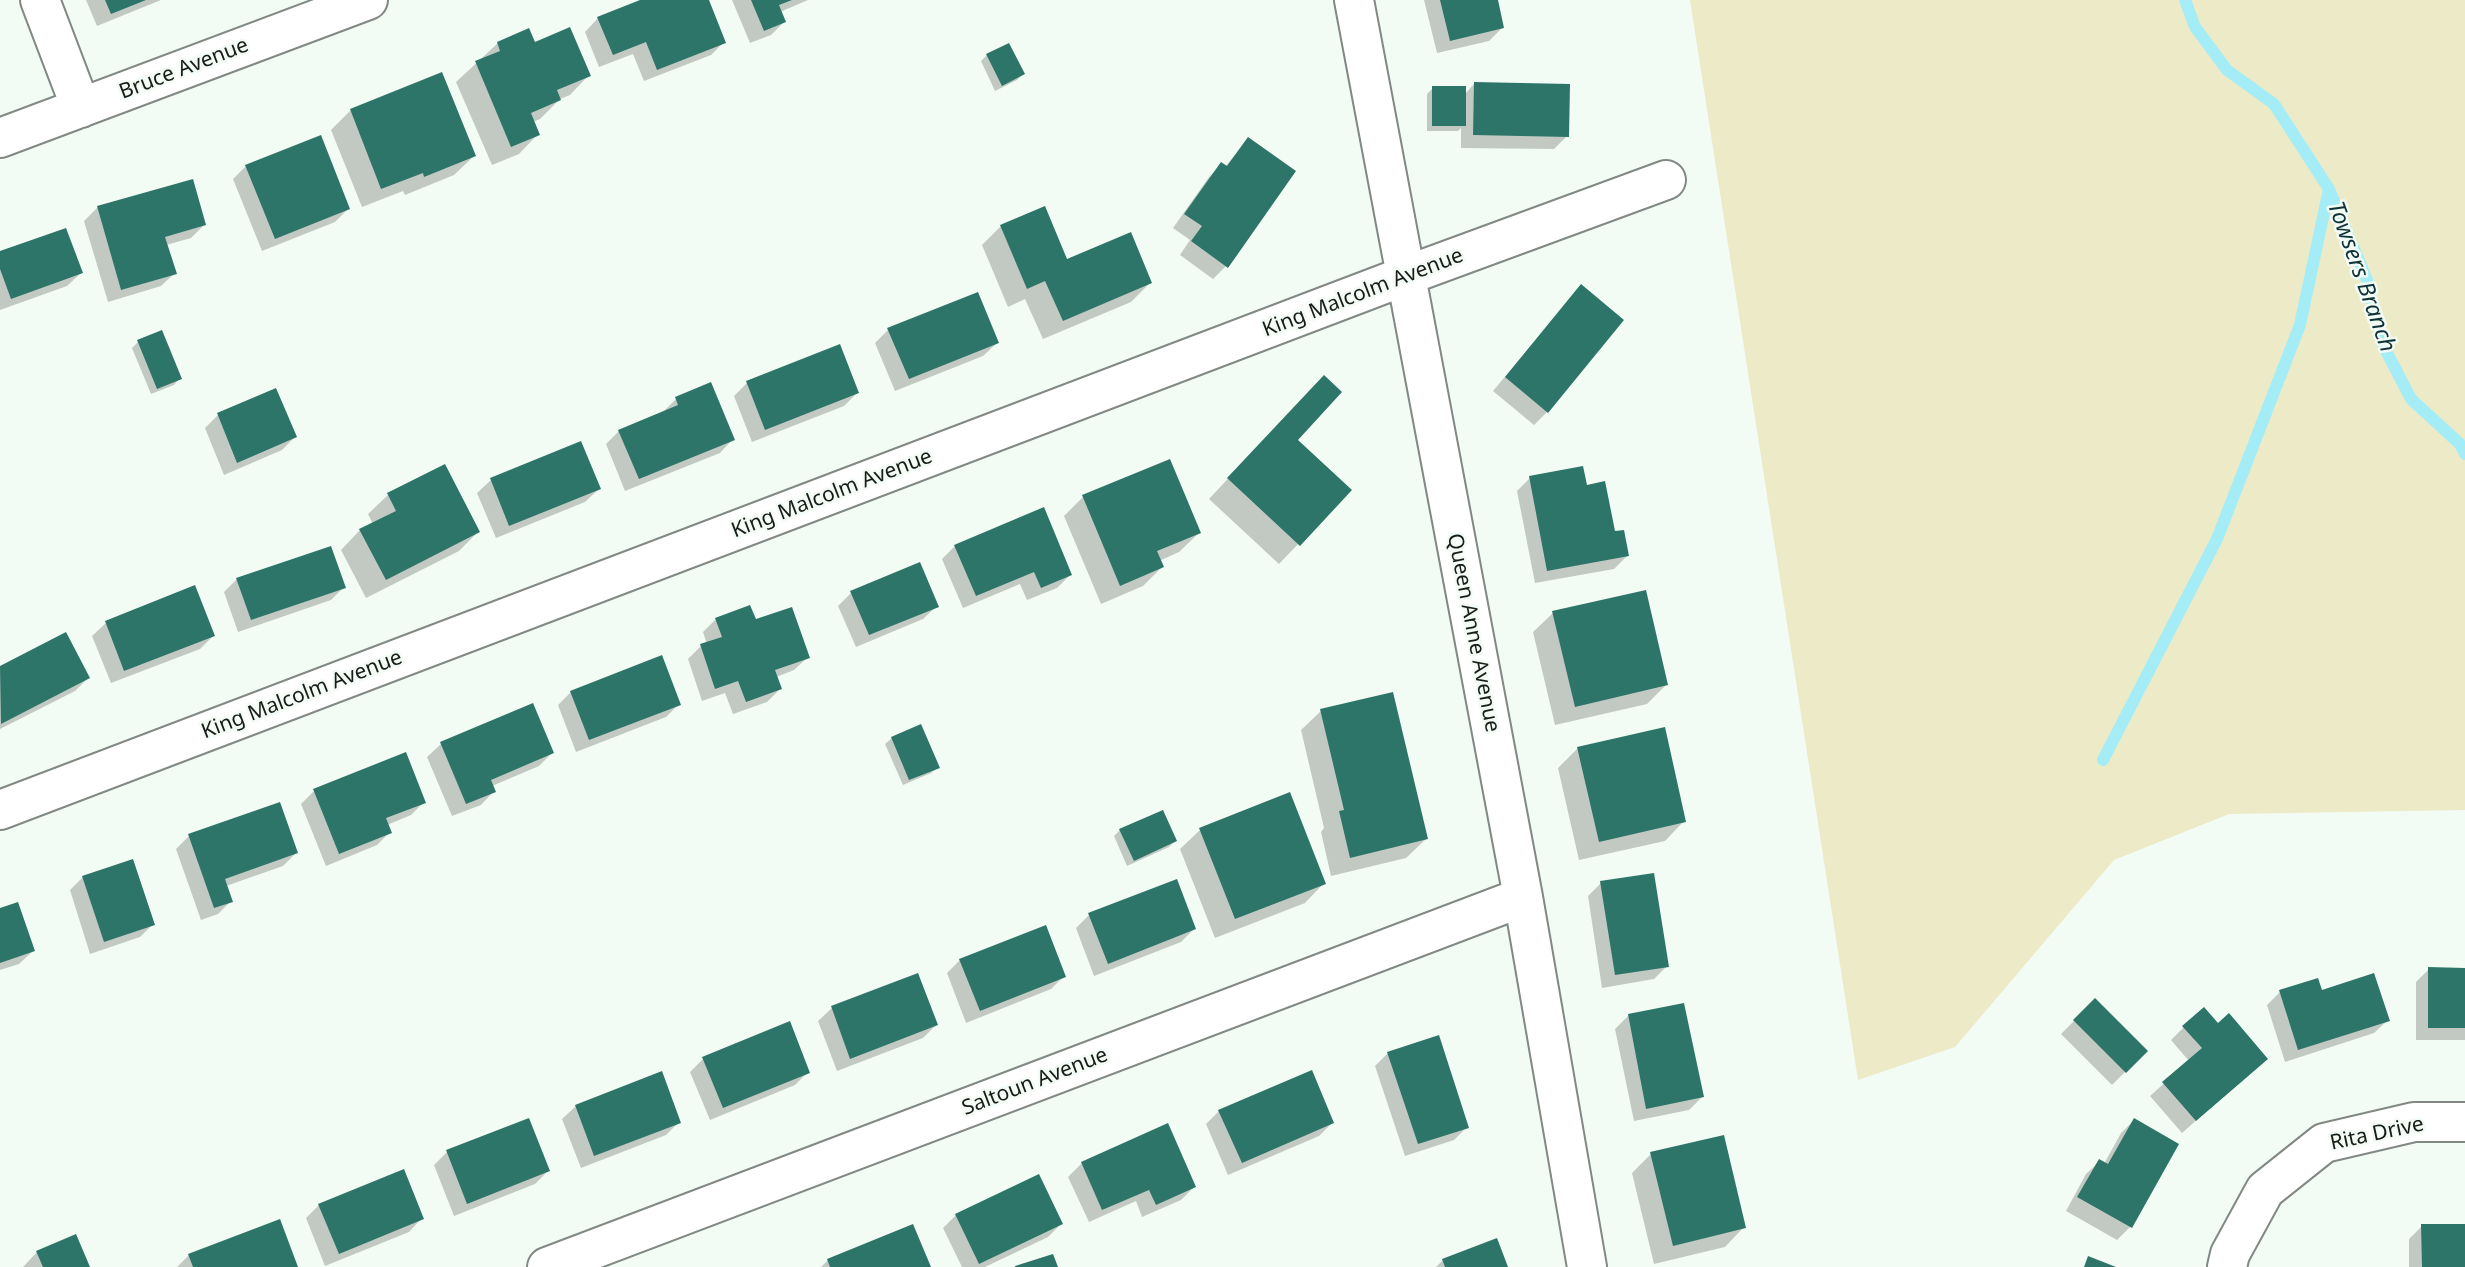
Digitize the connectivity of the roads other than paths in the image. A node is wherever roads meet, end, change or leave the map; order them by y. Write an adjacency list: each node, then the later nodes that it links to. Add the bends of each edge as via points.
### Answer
1 (40, 0): 4 (street)
2 (368, 0): 4 (street, Bruce Avenue)
3 (1354, 0): 7 (street, Queen Anne Avenue)
4 (81, 107): 5 (street, Bruce Avenue)
5 (0, 138)
6 (1666, 180): 7 (street, King Malcolm Avenue)
7 (1405, 276): 8 (street, King Malcolm Avenue); 9 (street, Queen Anne Avenue)
8 (0, 810)
9 (1523, 897): 11 (street, Saltoun Avenue); 12 (street, Queen Anne Avenue)
10 (2465, 1122): 13 (street, Rita Drive, via 2414,1122 2324,1143 2265,1190)
11 (547, 1267)
12 (1587, 1267)
13 (2227, 1267)

